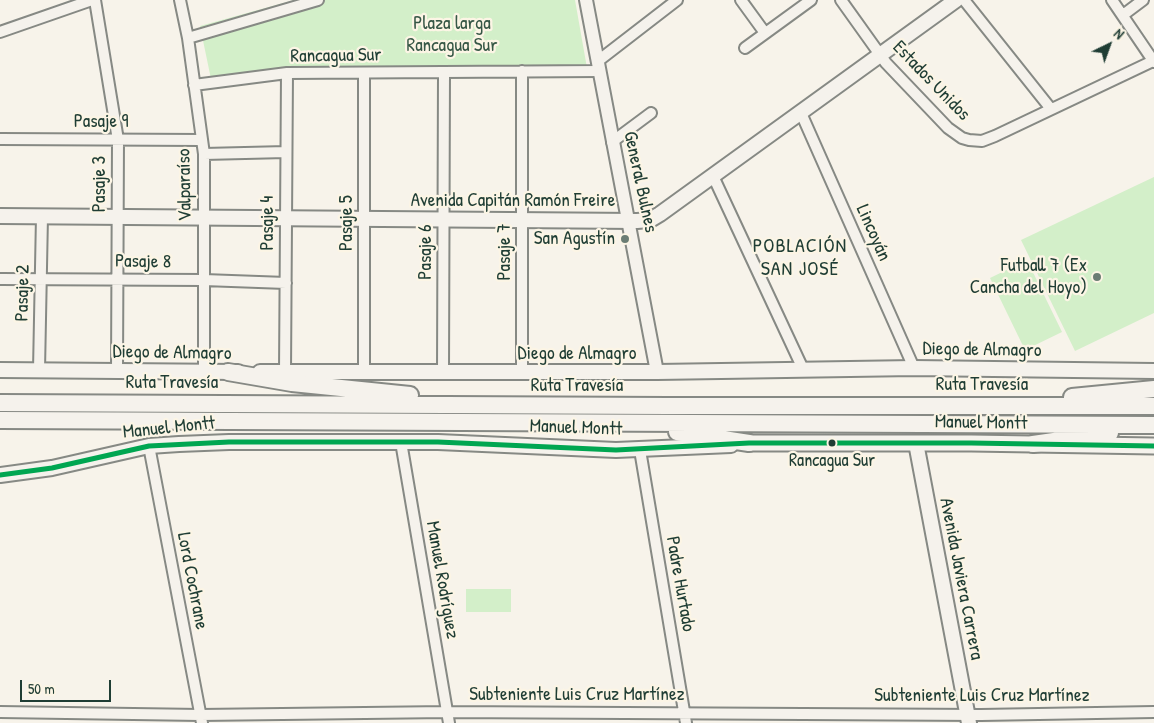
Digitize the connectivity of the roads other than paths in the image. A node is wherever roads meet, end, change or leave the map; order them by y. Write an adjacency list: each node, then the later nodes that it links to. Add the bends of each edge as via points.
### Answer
1 (94, 0): 16 (street); 32 (street, Pasaje 3)
2 (180, 0): 18 (street, Valparaíso)
3 (278, 0): 14 (street)
4 (318, 0): 14 (street)
5 (586, 0): 22 (street, General Bulnes)
6 (677, 0): 22 (street)
7 (741, 0): 17 (street)
8 (811, 0): 17 (street)
9 (841, 0): 20 (street, Estados Unidos)
10 (956, 0): 20 (main road, Avenida Capitán Ramón Freire)
11 (964, 0): 28 (street)
12 (1112, 0): 15 (street)
13 (1143, 0): 15 (street)
14 (281, 11): 18 (street)
15 (1123, 15): 21 (street)
16 (0, 32)
17 (765, 33): 19 (street)
18 (188, 38): 27 (street, Valparaíso)
19 (745, 48)
20 (880, 56): 28 (street, Estados Unidos, via 948,128 962,138 982,141); 30 (main road, Avenida Capitán Ramón Freire)
21 (1154, 61): 28 (street, Estados Unidos)
22 (599, 66): 24 (street, Rancagua Sur); 34 (street, General Bulnes)
23 (444, 72): 24 (street, Rancagua Sur); 25 (street, Rancagua Sur); 44 (street, Pasaje 6)
24 (522, 72): 45 (street, Pasaje 7)
25 (364, 73): 26 (street, Rancagua Sur); 43 (street, Pasaje 5)
26 (286, 74): 27 (street, Rancagua Sur); 35 (street, Pasaje 4)
27 (194, 85): 33 (street, Valparaíso)
28 (1051, 110)
29 (651, 113): 34 (street)
30 (801, 113): 37 (main road, Avenida Capitán Ramón Freire); 52 (street, Lincoyán)
31 (0, 139): 32 (street, Pasaje 9)
32 (118, 140): 33 (street, Pasaje 9); 40 (street, Pasaje 3)
33 (202, 140): 36 (street, Valparaíso)
34 (612, 142): 46 (street, General Bulnes)
35 (286, 152): 36 (street); 42 (street, Pasaje 4)
36 (204, 154): 41 (street, Valparaíso)
37 (713, 176): 46 (main road, Avenida Capitán Ramón Freire, via 655,218); 53 (street)
38 (0, 216): 39 (main road, Avenida Capitán Ramón Freire)
39 (42, 216): 40 (main road, Avenida Capitán Ramón Freire); 48 (street, Pasaje 2)
40 (118, 216): 41 (main road, Avenida Capitán Ramón Freire); 49 (street, Pasaje 3)
41 (204, 218): 42 (main road, Avenida Capitán Ramón Freire); 50 (street, Valparaíso)
42 (286, 219): 43 (main road, Avenida Capitán Ramón Freire); 51 (street, Pasaje 4)
43 (365, 219): 44 (main road, Avenida Capitán Ramón Freire); 61 (street, Pasaje 5)
44 (443, 220): 45 (main road, Avenida Capitán Ramón Freire); 62 (street, Pasaje 6)
45 (522, 220): 46 (main road, Avenida Capitán Ramón Freire); 63 (street, Pasaje 7)
46 (629, 220): 64 (street, General Bulnes)
47 (0, 279): 48 (street, Pasaje 8)
48 (40, 279): 49 (street, Pasaje 8); 55 (street, Pasaje 2)
49 (118, 279): 50 (street, Pasaje 8); 56 (street, Pasaje 3)
50 (204, 280): 51 (street, Pasaje 8); 58 (street, Valparaíso)
51 (286, 282): 60 (street, Pasaje 4)
52 (914, 368): 53 (main road, Diego de Almagro); 57 (main road, Diego de Almagro)
53 (803, 369): 64 (main road, Diego de Almagro)
54 (0, 370): 55 (main road, Diego de Almagro)
55 (39, 370): 56 (main road, Diego de Almagro)
56 (117, 371): 58 (main road, Diego de Almagro)
57 (1154, 371)
58 (204, 372): 59 (main road, Diego de Almagro)
59 (228, 372): 60 (main road, Diego de Almagro); 67 (highway, via 292,383 408,395)
60 (285, 372): 61 (main road, Diego de Almagro)
61 (364, 372): 62 (main road, Diego de Almagro)
62 (443, 372): 63 (main road, Diego de Almagro)
63 (522, 372): 64 (main road, Diego de Almagro)
64 (657, 372)
65 (1154, 388): 68 (highway)
66 (0, 403): 67 (highway, Ruta Travesía)
67 (454, 405): 68 (highway, Ruta Travesía)
68 (1017, 405): 69 (highway, Ruta Travesía)
69 (1154, 406)
70 (0, 420): 71 (highway, Ruta Travesía)
71 (628, 424): 72 (highway, Ruta Travesía); 75 (highway)
72 (1154, 426): 76 (highway)
73 (401, 442): 77 (main road, Manuel Montt, via 229,442); 79 (main road, Manuel Montt); 82 (street, Manuel Rodríguez)
74 (916, 443): 75 (main road, Manuel Montt); 76 (main road, Manuel Montt); 86 (main road, Avenida Javiera Carrera)
75 (749, 444): 79 (main road, Manuel Montt)
76 (1033, 444): 78 (main road, Manuel Montt)
77 (148, 446): 80 (main road, Manuel Montt, via 52,468); 85 (street, Lord Cochrane)
78 (1154, 446)
79 (640, 450): 84 (street, Padre Hurtado)
80 (0, 475)
81 (0, 712): 85 (street, Subteniente Luis Cruz Martínez)
82 (447, 712): 84 (street, Subteniente Luis Cruz Martínez); 85 (street, Subteniente Luis Cruz Martínez); 87 (street, Manuel Rodríguez)
83 (1154, 712): 86 (street, Subteniente Luis Cruz Martínez)
84 (685, 718): 86 (street, Subteniente Luis Cruz Martínez)
85 (201, 719)
86 (968, 719)
87 (448, 723)

